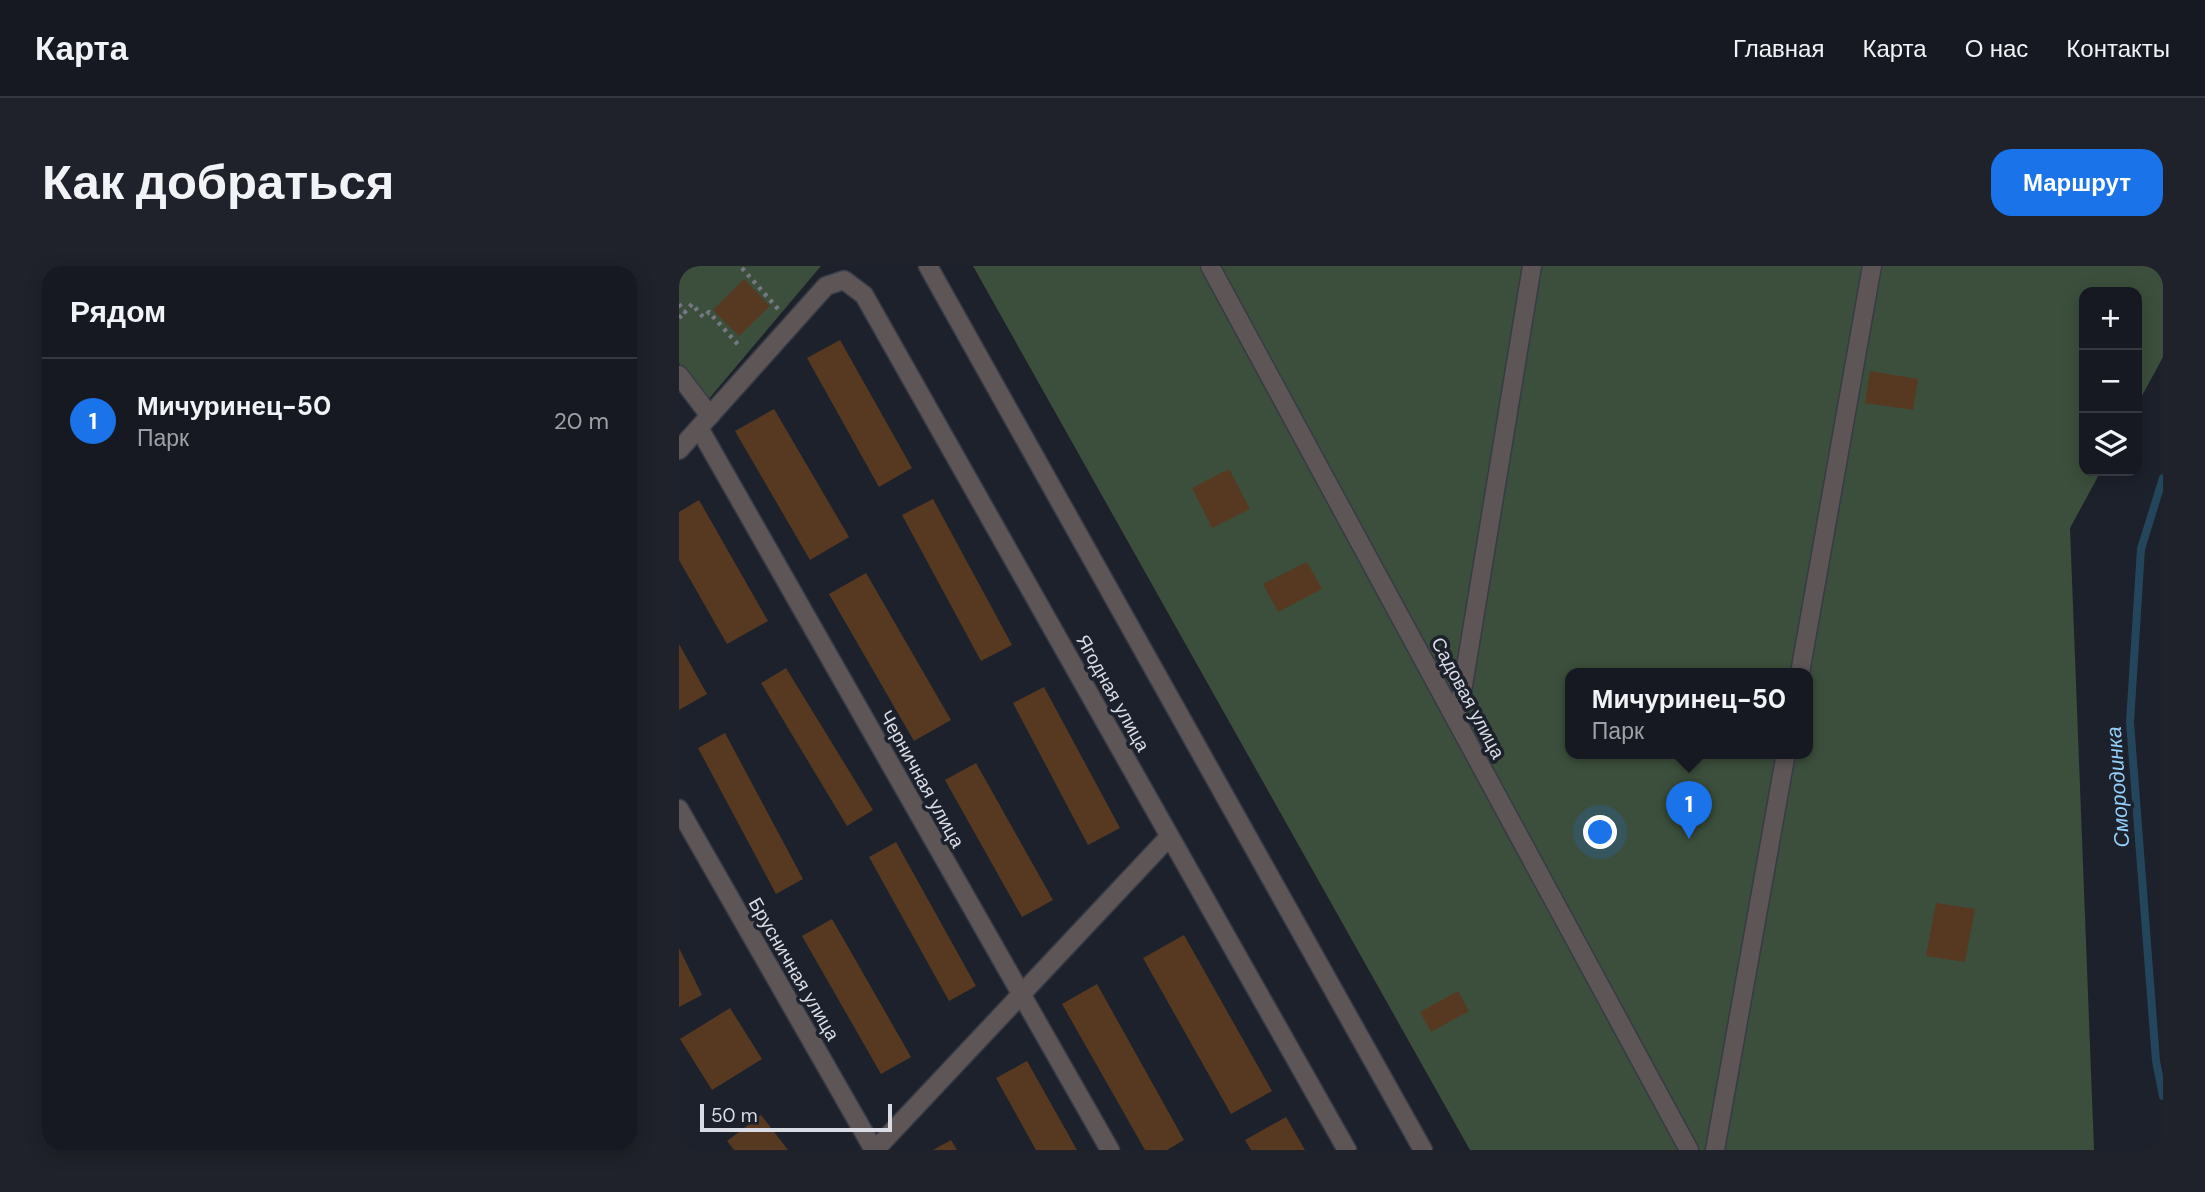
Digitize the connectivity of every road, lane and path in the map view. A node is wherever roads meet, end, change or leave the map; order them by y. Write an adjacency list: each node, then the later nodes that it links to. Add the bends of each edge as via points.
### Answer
1 (928, 266): 26 (street)
2 (1210, 266): 6 (street, Садовая улица)
3 (1532, 266): 18 (street)
4 (1872, 266): 17 (street)
5 (741, 268): 9 (path)
6 (1221, 274): 18 (street, Садовая улица)
7 (786, 297): 9 (path)
8 (679, 304): 10 (path)
9 (777, 307): 11 (path)
10 (685, 312): 12 (path); 13 (path, via 692,304 703,317 709,312 740,350)
11 (769, 316)
12 (679, 318)
13 (747, 341)
14 (679, 375): 15 (street, Черничная улица)
15 (705, 422): 16 (street); 21 (street, Ягодная улица, via 826,286 844,280 865,295); 22 (street, Черничная улица)
16 (679, 450)
17 (1801, 668)
18 (1457, 722): 27 (street, Садовая улица)
19 (1785, 759): 28 (street)
20 (679, 809): 23 (street, Брусничная улица)
21 (1169, 837): 22 (street); 25 (street, Ягодная улица)
22 (1020, 995): 23 (street); 24 (street, Черничная улица)
23 (874, 1150)
24 (1110, 1150)
25 (1347, 1150)
26 (1423, 1150)
27 (1689, 1150)
28 (1715, 1150)

